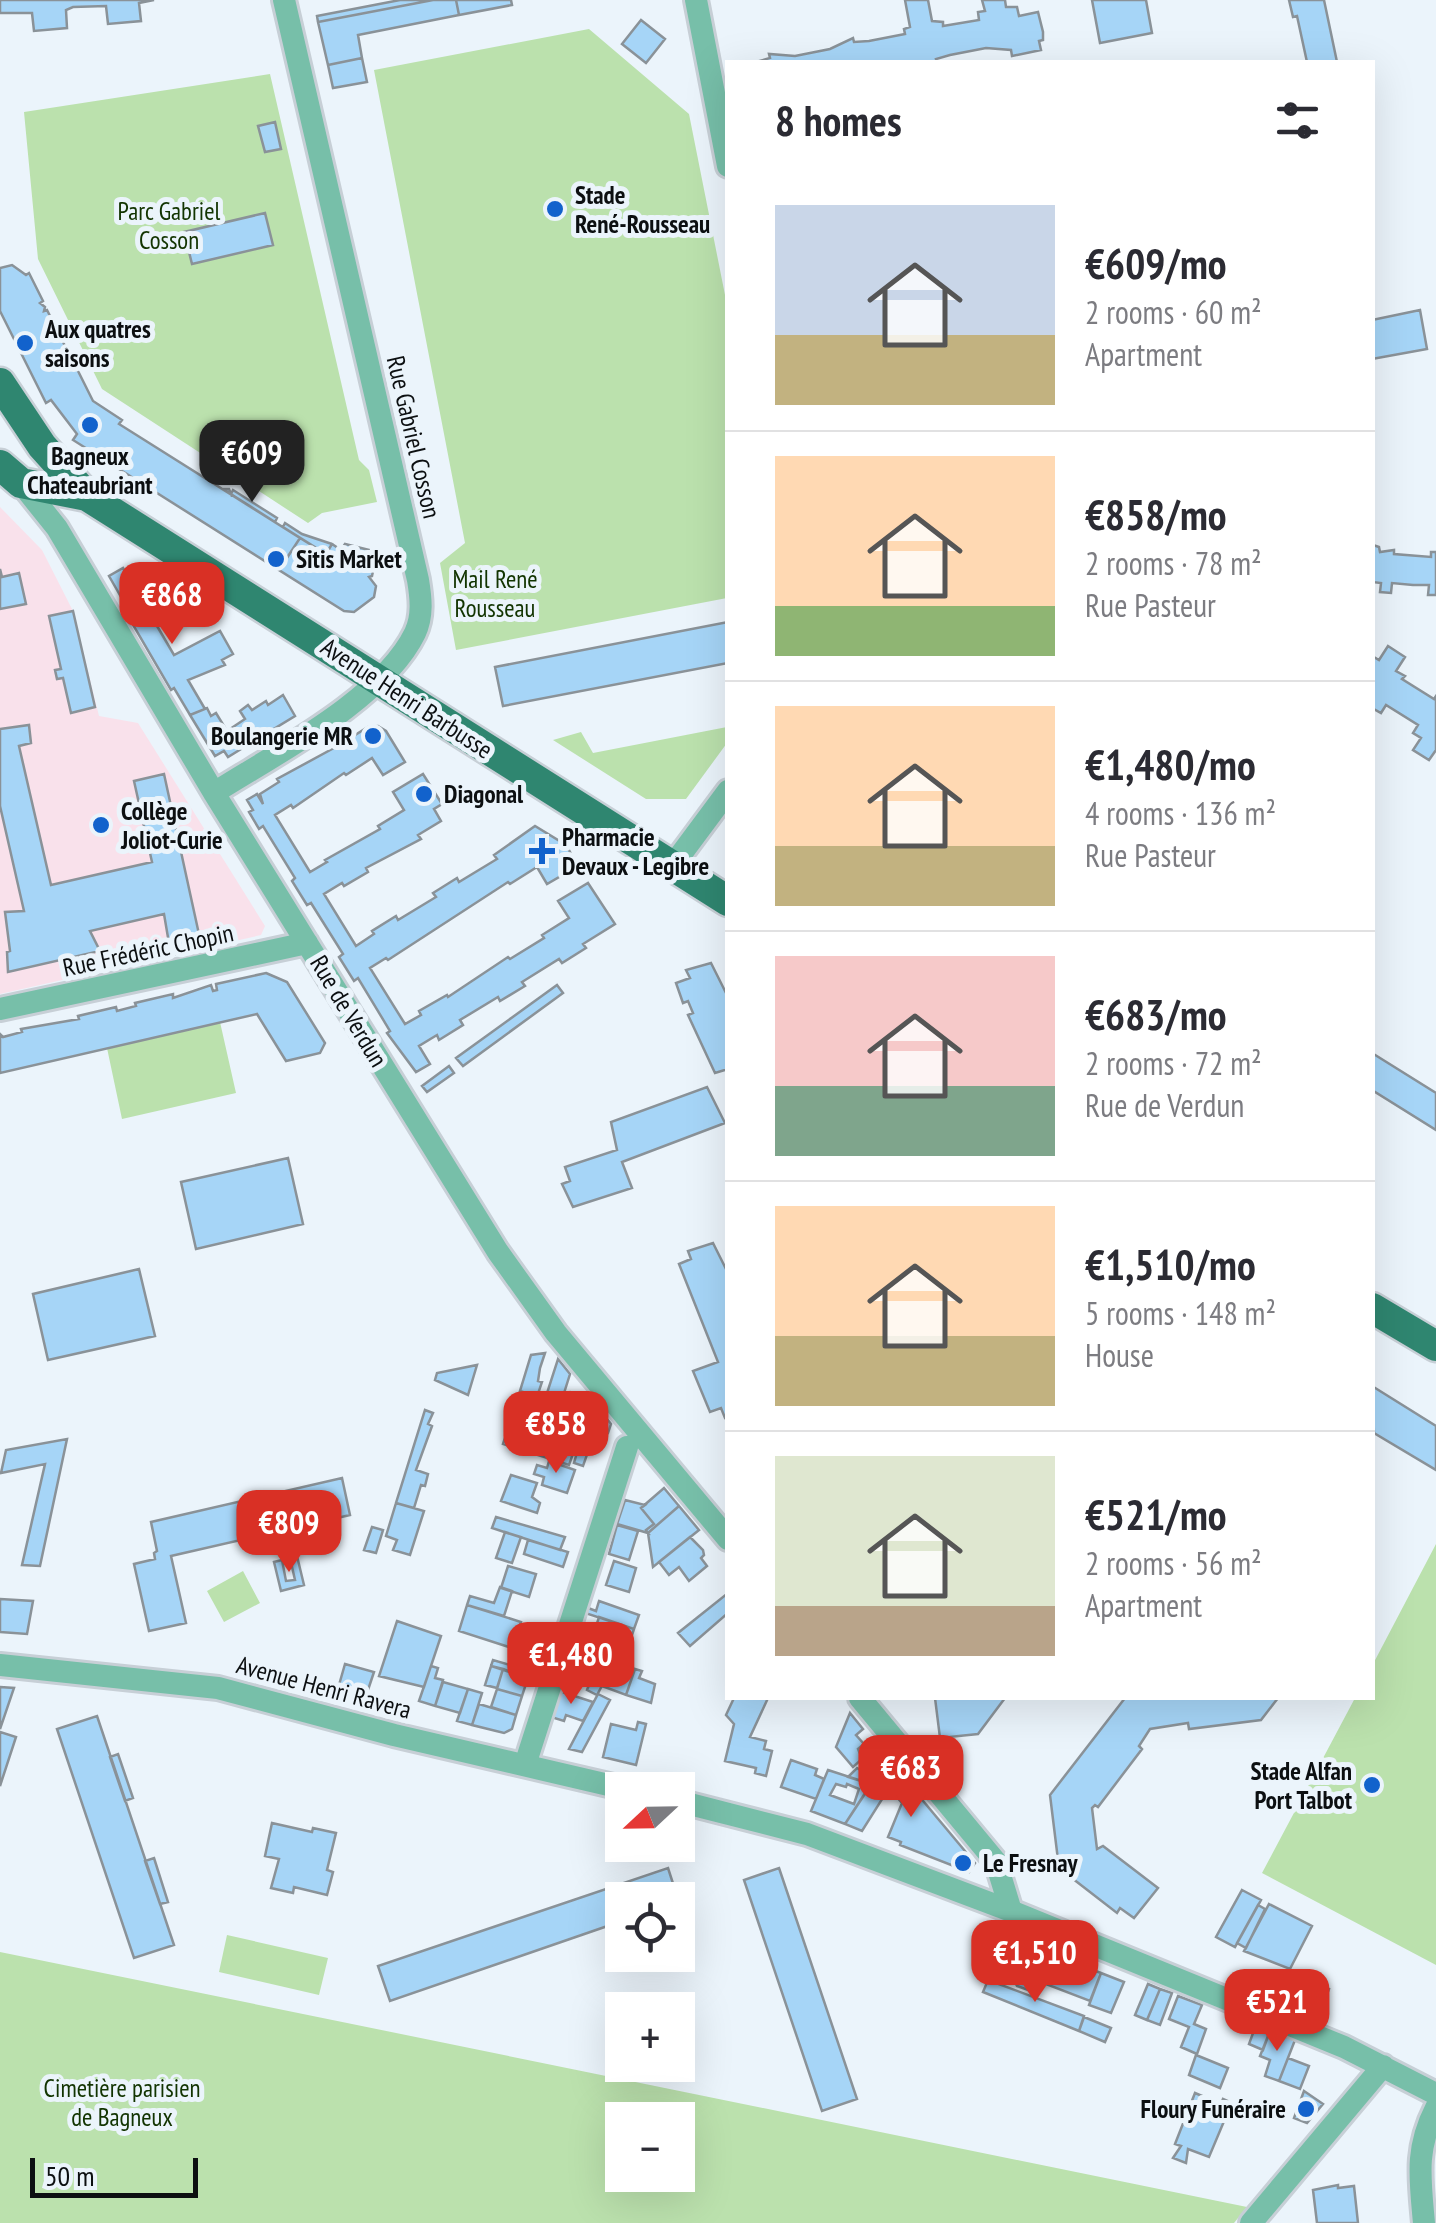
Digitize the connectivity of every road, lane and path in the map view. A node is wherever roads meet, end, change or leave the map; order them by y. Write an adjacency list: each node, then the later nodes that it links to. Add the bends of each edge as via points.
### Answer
1 (284, 0): 7 (street, Rue Gabriel Cosson, via 418,580 422,609 416,632)
2 (696, 0): 3 (street)
3 (725, 150)
4 (0, 383): 6 (main road, Avenue Henri Barbusse, via 42,446)
5 (11, 474): 6 (main road, Avenue Henri Barbusse); 8 (street, Rue de Verdun, via 58,528)
6 (87, 496): 7 (main road, Avenue Henri Barbusse)
7 (379, 680): 8 (street, Rue Gabriel Cosson, via 350,706); 10 (main road, Avenue Henri Barbusse)
8 (214, 793): 12 (street, Rue de Verdun)
9 (725, 794): 10 (street)
10 (672, 865): 11 (main road, Avenue Henri Barbusse)
11 (725, 899)
12 (308, 943): 13 (street, Rue Frédéric Chopin); 17 (street, Rue de Verdun, via 498,1252)
13 (0, 1010)
14 (1375, 1310): 15 (main road)
15 (1436, 1346)
16 (627, 1447): 20 (street)
17 (725, 1534)
18 (0, 1666): 20 (street, Avenue Henri Ravera, via 218,1688)
19 (862, 1700): 23 (street, via 996,1862)
20 (525, 1765): 21 (street, Avenue Henri Ravera)
21 (605, 1784)
22 (695, 1806): 23 (street, via 807,1834)
23 (1011, 1910): 24 (street)
24 (1383, 2066): 25 (street); 27 (street)
25 (1436, 2094)
26 (1436, 2108): 28 (street, via 1418,2164)
27 (1251, 2223)
28 (1424, 2223)

